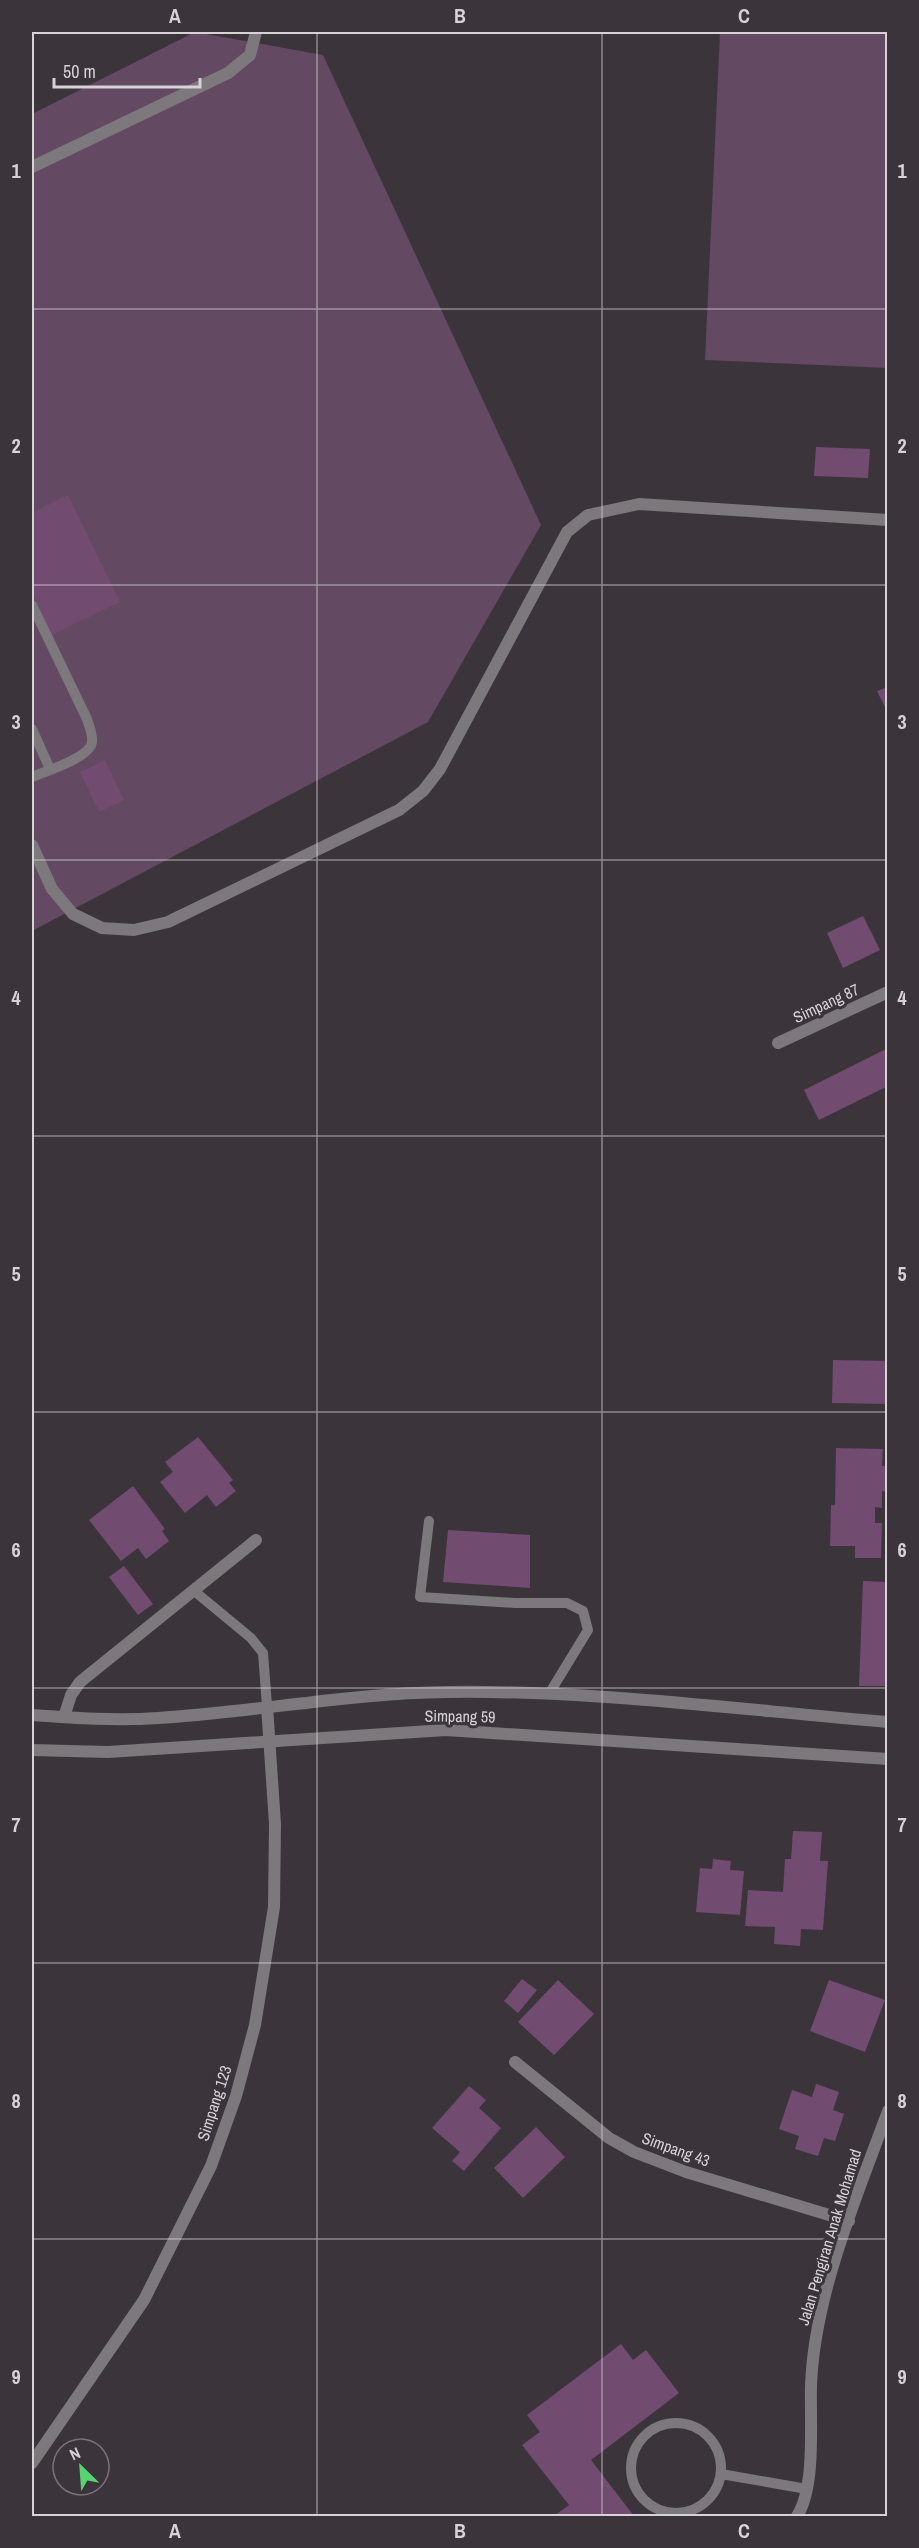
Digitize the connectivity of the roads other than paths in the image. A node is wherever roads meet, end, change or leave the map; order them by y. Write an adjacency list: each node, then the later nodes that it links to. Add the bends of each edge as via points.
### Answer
1 (256, 32): 2 (street, via 250,55 228,73)
2 (32, 167)
3 (888, 520): 8 (street, via 639,504 588,515 567,532 440,769 423,791 399,810 168,922 134,930 102,928 73,914 52,889)
4 (32, 605): 6 (lane, via 92,734 87,751)
5 (32, 729): 6 (lane)
6 (50, 769): 7 (lane)
7 (32, 777)
8 (32, 845)
9 (888, 993): 10 (street, Simpang 87)
10 (778, 1043)
11 (429, 1521): 14 (lane, via 420,1597 567,1603 583,1611 588,1630)
12 (256, 1539): 13 (street)
13 (193, 1590): 15 (lane, via 251,1638 263,1653); 17 (street, via 80,1682)
14 (549, 1694): 15 (street, Simpang 59, via 448,1692); 18 (street, Simpang 59)
15 (267, 1706): 17 (street, Simpang 59, via 160,1718); 19 (street, Simpang 123)
16 (32, 1714): 17 (street, Simpang 59)
17 (64, 1717)
18 (888, 1722)
19 (269, 1741): 20 (street, Simpang 59, via 108,1752); 21 (street, Simpang 59, via 446,1730); 26 (street, Simpang 123, via 275,1824 274,1907 255,2025 236,2096 210,2166 144,2300)
20 (32, 1750)
21 (888, 1759)
22 (515, 2062): 25 (street, Simpang 43, via 603,2133 634,2152 686,2172)
23 (888, 2111): 24 (street, Jalan Pengiran Anak Mohamad)
24 (882, 2145): 25 (street, Jalan Pengiran Anak Mohamad)
25 (849, 2221): 28 (street, Jalan Pengiran Anak Mohamad, via 822,2302 814,2341)
26 (32, 2463)
27 (721, 2474): 28 (lane); 29 (lane, via 708,2500); 29 (lane, via 721,2459 715,2445 692,2426 662,2424 638,2442 630,2471 633,2486 654,2508)
28 (807, 2489): 30 (street, Jalan Pengiran Anak Mohamad)
29 (681, 2515)
30 (797, 2517)

